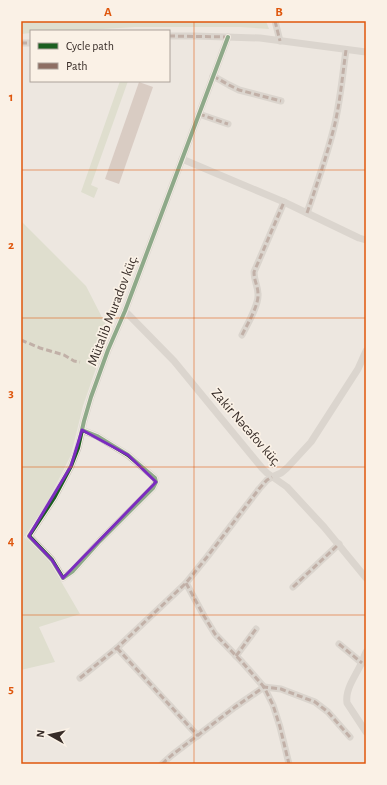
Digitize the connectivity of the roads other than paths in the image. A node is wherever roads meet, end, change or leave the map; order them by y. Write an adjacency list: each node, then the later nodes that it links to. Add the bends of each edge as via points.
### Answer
1 (275, 21): 4 (street)
2 (170, 36): 3 (street)
3 (228, 37): 4 (street); 7 (street, Mütalib Muradov küç.)
4 (280, 41): 5 (street)
5 (346, 50): 6 (street); 13 (street, via 333,134)
6 (366, 52)
7 (212, 76): 8 (street, via 239,90); 9 (street, Mütalib Muradov küç.)
8 (281, 101)
9 (198, 114): 10 (street); 11 (street, Mütalib Muradov küç.)
10 (228, 124)
11 (182, 159): 12 (street); 15 (street, Mütalib Muradov küç.)
12 (284, 202): 13 (street); 16 (street, via 254,272 257,303)
13 (307, 213): 14 (street)
14 (366, 240)
15 (124, 311): 18 (street, Mütalib Muradov küç., via 91,397); 19 (street, Zakir Nəcəfov küç., via 174,361)
16 (242, 335)
17 (366, 351): 19 (street, via 347,388 311,442 287,468)
18 (82, 430): 18 (street, Mütalib Muradov küç., via 128,455 155,478 156,482 73,571 63,578 52,560 29,536 71,466)
19 (272, 477): 20 (street, Zakir Nəcəfov küç., via 287,487); 22 (street, via 259,489)
20 (339, 544): 21 (street, Zakir Nəcəfov küç.); 23 (street)
21 (366, 578)
22 (186, 583): 26 (street); 28 (street, via 215,634)
23 (293, 587)
24 (256, 629): 28 (street)
25 (339, 644): 29 (street)
26 (117, 648): 30 (street); 33 (street)
27 (366, 652): 29 (street)
28 (236, 656): 31 (street)
29 (362, 663): 32 (street, via 348,689 347,703)
30 (80, 678)
31 (264, 687): 33 (street); 34 (street, via 281,689 315,702 328,712); 36 (street, via 273,705)
32 (366, 732)
33 (198, 736): 35 (street)
34 (350, 737)
35 (162, 764)
36 (289, 764)

